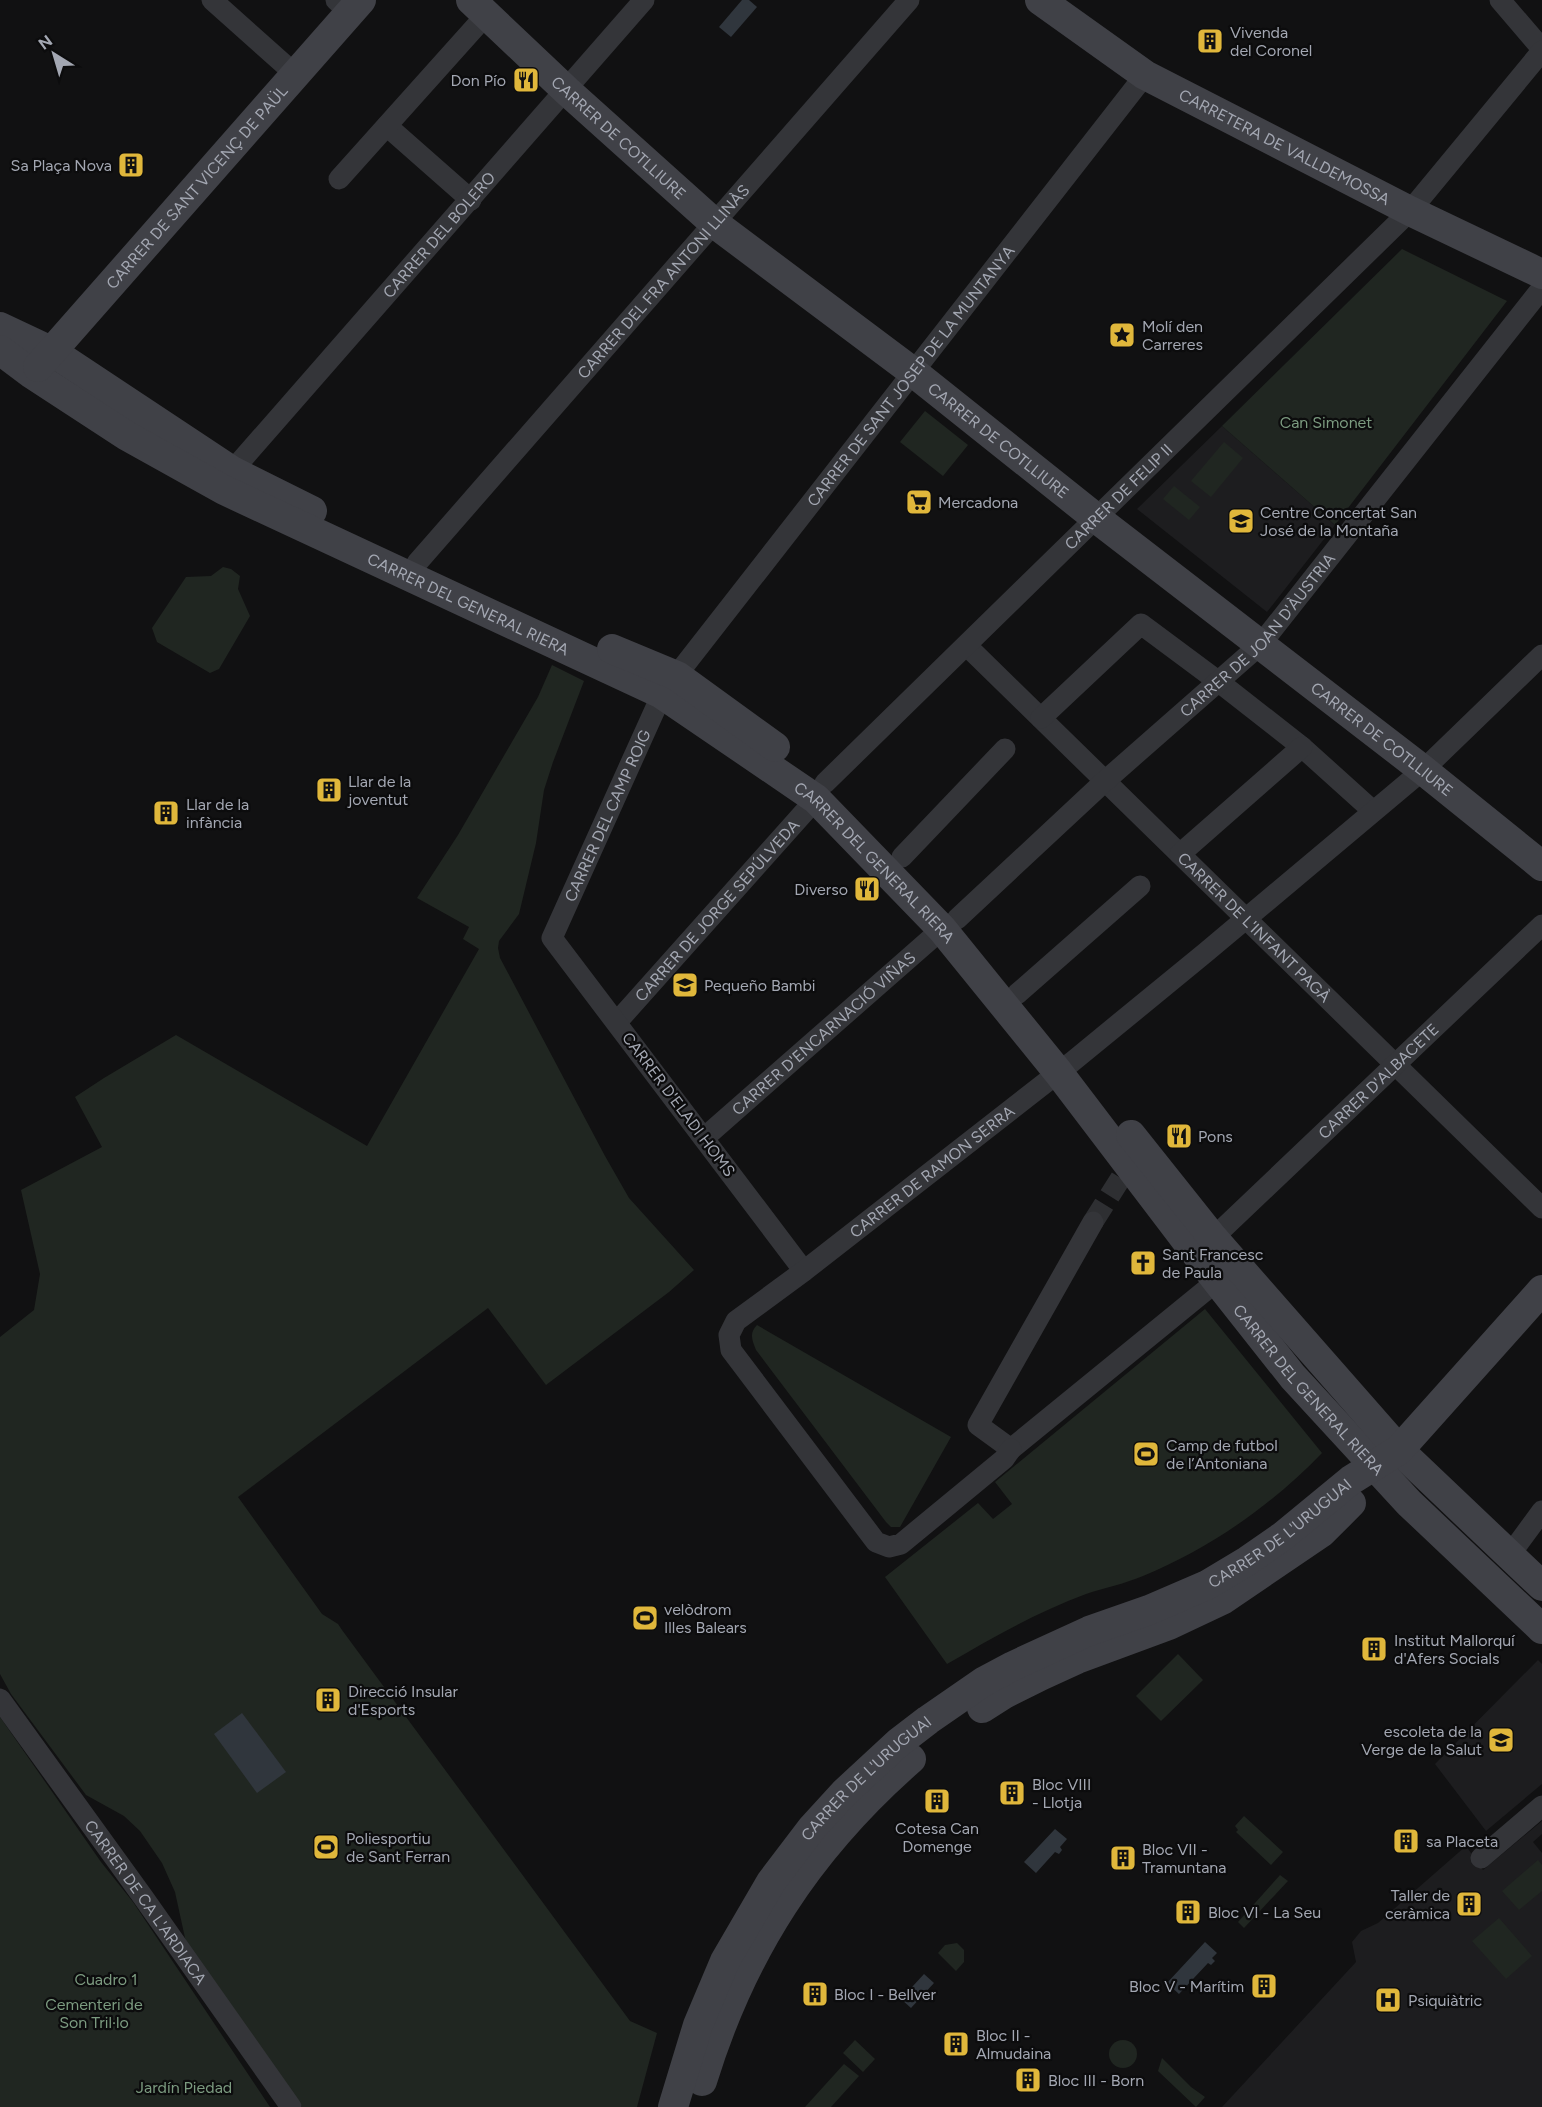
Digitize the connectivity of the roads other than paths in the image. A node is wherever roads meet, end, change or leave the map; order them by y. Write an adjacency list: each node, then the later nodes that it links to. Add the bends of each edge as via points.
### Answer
1 (212, 0): 9 (street)
2 (644, 0): 11 (street, CARRER DEL BOLERO)
3 (909, 0): 16 (street, CARRER DEL FRA ANTONI LLINÀS)
4 (1040, 0): 10 (main road, CARRETERA DE VALLDEMOSSA)
5 (1500, 0): 8 (street)
6 (349, 4): 9 (main road, CARRER DE SANT VICENÇ DE PAÜL)
7 (479, 7): 11 (main road, CARRER DE COTLLIURE); 12 (street)
8 (1542, 50): 15 (street, CARRER DE FELIP II)
9 (296, 74): 21 (main road, CARRER DE SANT VICENÇ DE PAÜL)
10 (1145, 75): 15 (main road, CARRETERA DE VALLDEMOSSA); 22 (street, CARRER DE SANT JOSEP DE LA MUNTANYA)
11 (567, 90): 14 (street, CARRER DEL BOLERO); 16 (main road, CARRER DE COTLLIURE)
12 (387, 126): 13 (street); 14 (street)
13 (339, 179)
14 (471, 200): 24 (street, CARRER DEL BOLERO)
15 (1410, 211): 17 (main road, CARRETERA DE VALLDEMOSSA); 25 (street, CARRER DE FELIP II)
16 (714, 223): 22 (main road, CARRER DE COTLLIURE); 26 (street, CARRER DEL FRA ANTONI LLINÀS)
17 (1542, 274)
18 (1542, 288): 27 (street, CARRER DE JOAN D'ÀUSTRIA)
19 (0, 327): 21 (main road, CARRER DEL GENERAL RIERA)
20 (0, 350): 23 (main road, CARRER DEL GENERAL RIERA)
21 (51, 351): 23 (main road, CARRER DE SANT VICENÇ DE PAÜL); 24 (main road, CARRER DEL GENERAL RIERA)
22 (913, 372): 25 (main road, CARRER DE COTLLIURE); 31 (street, CARRER DE SANT JOSEP DE LA MUNTANYA)
23 (32, 374): 31 (main road, CARRER DEL GENERAL RIERA, via 128,436 224,490)
24 (232, 471): 26 (main road, CARRER DEL GENERAL RIERA)
25 (1096, 518): 27 (main road, CARRER DE COTLLIURE); 28 (street, CARRER DE FELIP II)
26 (417, 563): 31 (main road, CARRER DEL GENERAL RIERA)
27 (1261, 644): 30 (street, CARRER DE JOAN D'ÀUSTRIA); 35 (main road, CARRER DE COTLLIURE)
28 (967, 646): 32 (street, CARRER DE L'INFANT PAGÀ); 37 (street, CARRER DE FELIP II)
29 (1542, 655): 35 (street, CARRER DE RAMON SERRA)
30 (1219, 682): 32 (street, via 1141,624); 33 (street); 36 (street, CARRER DE JOAN D'ÀUSTRIA)
31 (670, 685): 37 (main road, CARRER DEL GENERAL RIERA); 46 (street, CARRER DEL CAMP ROIG)
32 (1041, 718): 36 (street, CARRER DE L'INFANT PAGÀ)
33 (1302, 747): 38 (street); 39 (street)
34 (1005, 749): 40 (street)
35 (1423, 770): 38 (street, CARRER DE RAMON SERRA); 41 (main road, CARRER DE COTLLIURE)
36 (1105, 781): 39 (street, CARRER DE L'INFANT PAGÀ); 44 (street, CARRER DE JOAN D'ÀUSTRIA)
37 (820, 791): 40 (main road, CARRER DEL GENERAL RIERA); 44 (main road, CARRER DEL GENERAL RIERA); 48 (street, CARRER DE JORGE SEPÚLVEDA)
38 (1373, 811): 43 (street, CARRER DE RAMON SERRA)
39 (1180, 854): 43 (street, CARRER DE L'INFANT PAGÀ)
40 (902, 857): 44 (main road, CARRER DEL GENERAL RIERA)
41 (1542, 866)
42 (1140, 886): 47 (street)
43 (1245, 918): 49 (street, CARRER DE L'INFANT PAGÀ); 50 (street, CARRER DE RAMON SERRA)
44 (949, 924): 47 (main road, CARRER DEL GENERAL RIERA); 50 (main road, CARRER DEL GENERAL RIERA); 51 (street, CARRER D'ENCARNACIÓ VIÑAS)
45 (1542, 925): 49 (street, CARRER D'ALBACETE)
46 (552, 938): 48 (street, CARRER D'ELADI HOMS)
47 (1017, 994): 50 (main road, CARRER DEL GENERAL RIERA)
48 (617, 1022): 51 (street, CARRER D'ELADI HOMS)
49 (1395, 1066): 52 (street, CARRER DE L'INFANT PAGÀ); 54 (street, CARRER D'ALBACETE)
50 (1065, 1067): 54 (main road, CARRER DEL GENERAL RIERA); 55 (street, CARRER DE RAMON SERRA); 56 (main road, CARRER DEL GENERAL RIERA)
51 (704, 1138): 55 (street, CARRER D'ELADI HOMS)
52 (1542, 1208)
53 (1092, 1222): 58 (street, via 978,1425)
54 (1214, 1238): 59 (main road, CARRER DEL GENERAL RIERA)
55 (804, 1271): 58 (street, CARRER DE RAMON SERRA, via 736,1321 729,1335 731,1350 876,1542 889,1547 901,1544)
56 (1216, 1281): 58 (street, CARRER DE RAMON SERRA); 59 (main road, CARRER DEL GENERAL RIERA, via 1293,1377)
57 (1542, 1290): 59 (main road)
58 (1011, 1449)
59 (1387, 1457): 61 (main road, CARRER DEL GENERAL RIERA); 63 (main road, CARRER DEL GENERAL RIERA, via 1409,1503); 68 (main road, CARRER DE L'URUGUAI, via 1351,1480 1247,1562 1207,1585 1089,1631 1013,1666 928,1720 864,1773 812,1828 771,1882 747,1922 705,2004); 69 (main road, CARRER DE L'URUGUAI, via 1355,1499 1322,1532 1222,1600 1169,1625 1077,1659 1004,1694 935,1740 888,1780 829,1842 766,1932 731,1998)
60 (1542, 1510): 61 (street)
61 (1509, 1556): 62 (main road, CARRER DEL GENERAL RIERA)
62 (1542, 1586)
63 (1542, 1629)
64 (0, 1699): 67 (street, CARRER DE CA L'ARDIACA)
65 (1542, 1806): 66 (street)
66 (1481, 1858)
67 (291, 2107)
68 (673, 2107)
69 (694, 2107)

